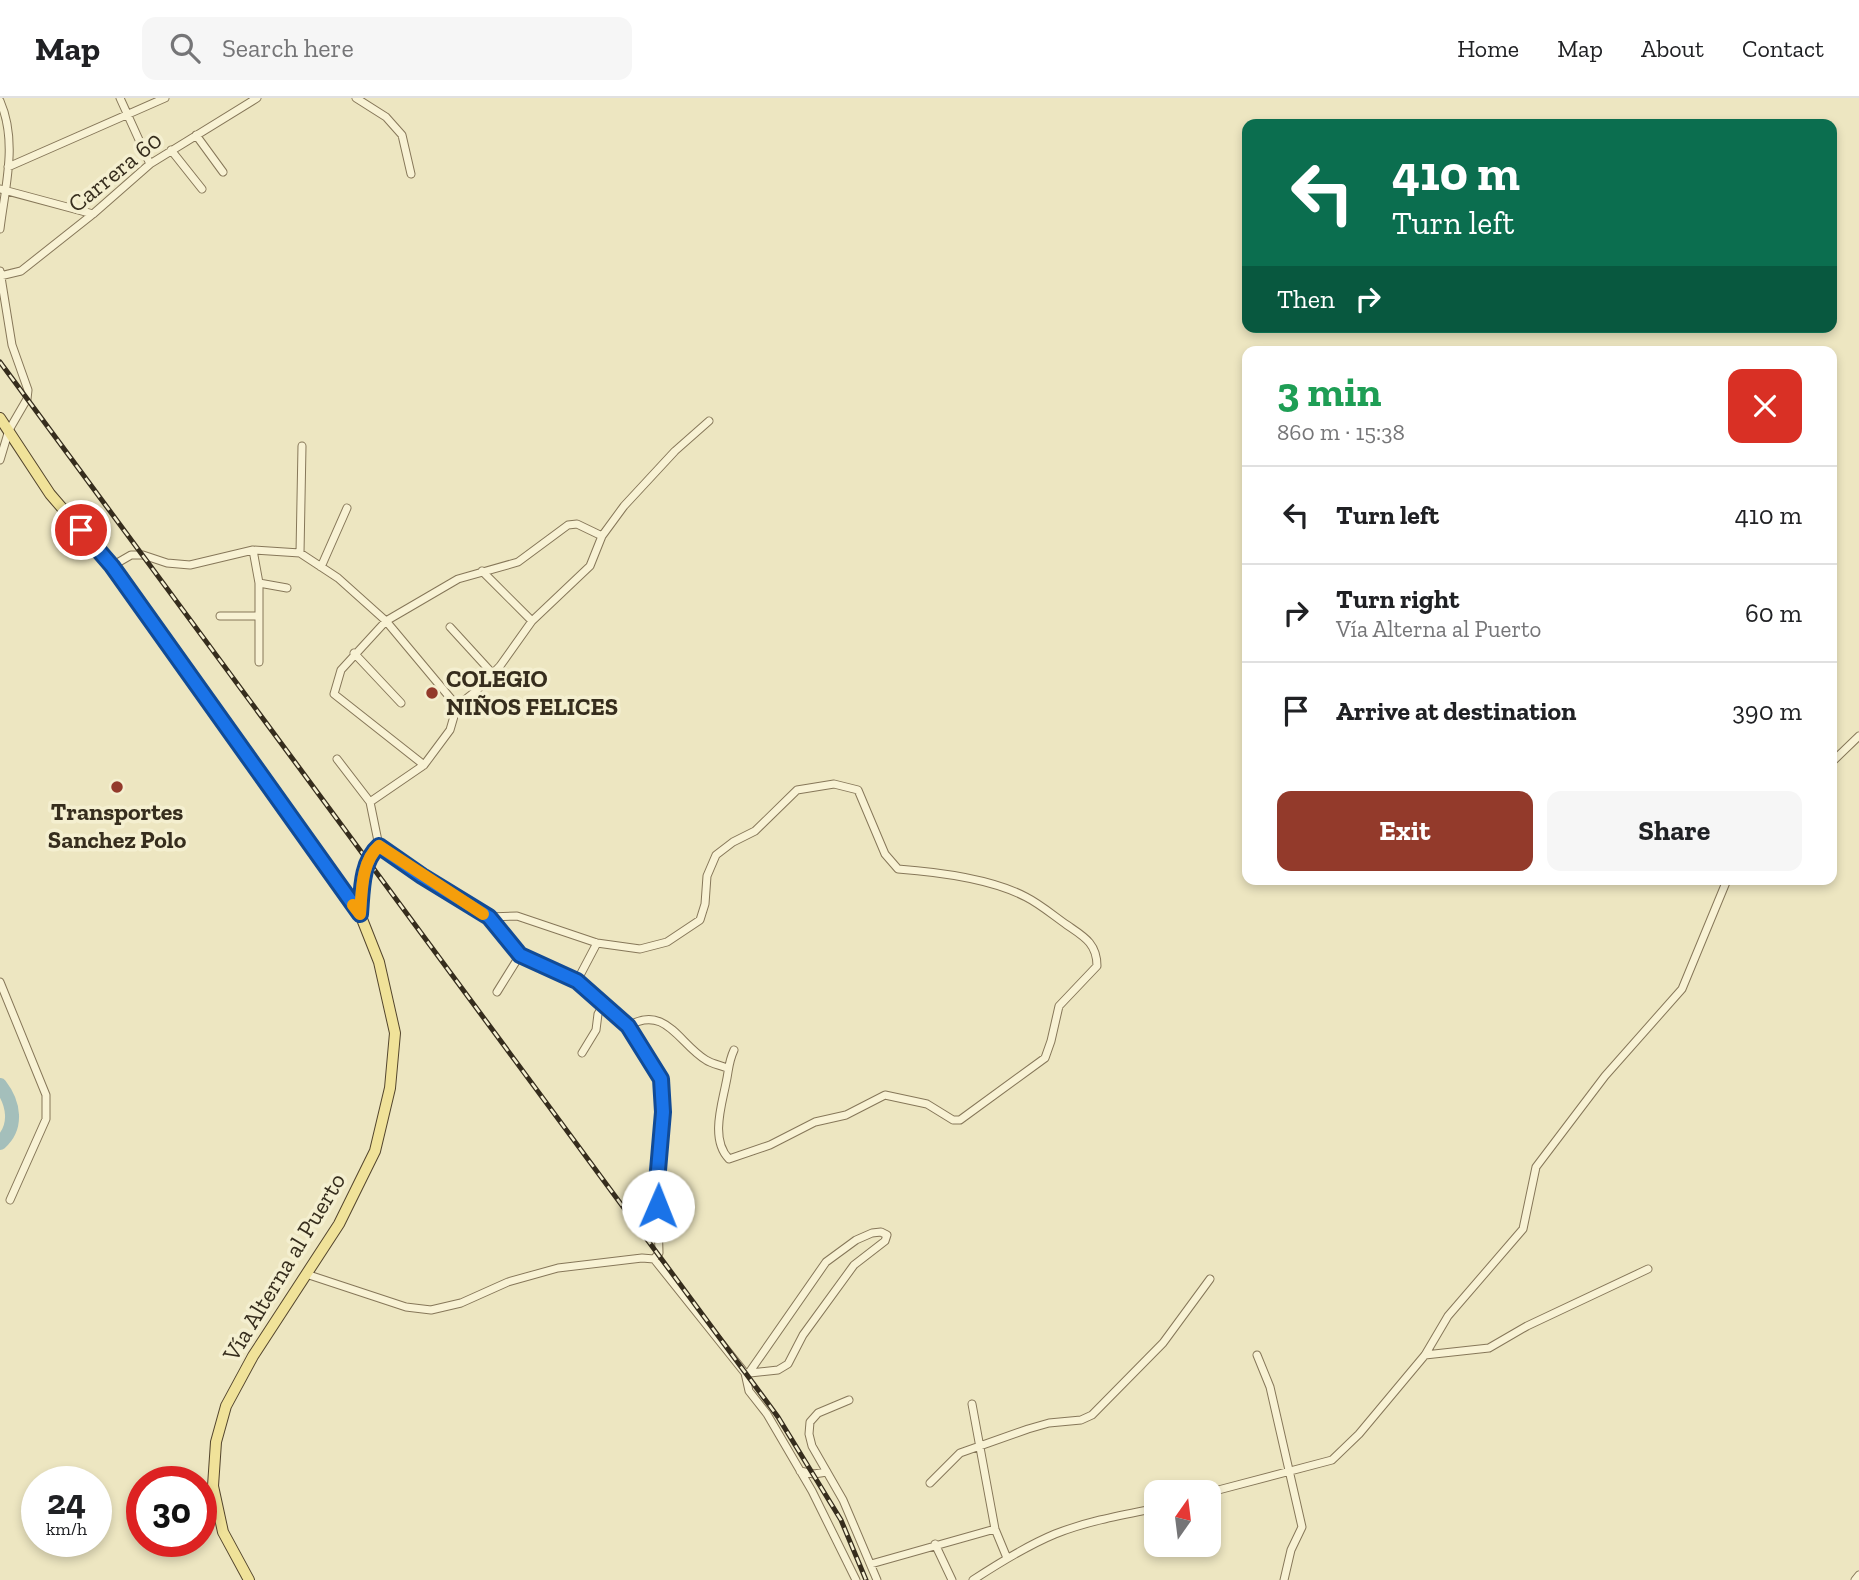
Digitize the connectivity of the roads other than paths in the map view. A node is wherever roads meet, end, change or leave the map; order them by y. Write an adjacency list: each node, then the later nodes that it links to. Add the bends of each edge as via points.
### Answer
1 (120, 98): 6 (street)
2 (164, 98): 6 (street)
3 (257, 98): 7 (street, Carrera 60)
4 (362, 99): 12 (street, via 402,135)
5 (0, 102): 10 (street, via 10,141)
6 (127, 114): 9 (street); 10 (street)
7 (196, 135): 8 (street, Carrera 60); 11 (street)
8 (171, 150): 9 (street, Carrera 60); 13 (street)
9 (150, 163): 15 (street, Carrera 60)
10 (8, 167): 14 (street)
11 (223, 172)
12 (411, 174)
13 (202, 189)
14 (2, 190): 15 (street); 16 (street)
15 (93, 214): 18 (street, Carrera 60, via 21,271)
16 (0, 229)
17 (0, 271): 18 (street)
18 (0, 276): 21 (street, via 12,345 28,390)
19 (0, 418): 21 (main road, Vía Alterna al Puerto)
20 (709, 421): 25 (street, via 675,451)
21 (9, 430): 23 (street); 28 (main road, Vía Alterna al Puerto, via 50,494)
22 (302, 446): 27 (street)
23 (0, 460)
24 (347, 508): 29 (street)
25 (602, 536): 30 (street, via 578,524 568,525 518,562); 36 (street, via 590,566)
26 (253, 550): 27 (street); 28 (street, via 190,565 131,555); 31 (street)
27 (300, 553): 29 (street)
28 (112, 566): 50 (main road, Vía Alterna al Puerto)
29 (321, 567): 35 (street)
30 (482, 571): 35 (street, via 458,579); 36 (street)
31 (259, 583): 32 (street); 34 (street)
32 (287, 588)
33 (220, 616): 34 (street)
34 (258, 616): 39 (street)
35 (386, 621): 38 (street); 42 (street)
36 (532, 621): 40 (street)
37 (450, 627): 40 (street)
38 (354, 653): 41 (street); 46 (street, via 341,670 334,694)
39 (259, 662)
40 (493, 674): 42 (street)
41 (401, 703)
42 (457, 706): 46 (street, via 450,730)
43 (1859, 736): 44 (street)
44 (1837, 757)
45 (337, 760): 47 (street)
46 (424, 765): 47 (street)
47 (370, 802): 48 (street)
48 (379, 846): 50 (street, via 365,870); 51 (street)
49 (1725, 885): 68 (street, via 1682,989 1605,1076 1536,1167 1523,1229 1448,1316)
50 (360, 914): 65 (main road, Vía Alterna al Puerto, via 379,962 395,1034 390,1088 376,1151 339,1224)
51 (489, 917): 52 (street, via 517,916); 53 (street)
52 (597, 943): 54 (street); 61 (street, via 640,949 667,942 700,920 707,876 716,855 755,831 797,790 834,784 858,790 885,854 898,869 933,872 1027,897 1091,941 1097,956 1097,965 1059,1006 1045,1058 960,1121 928,1104 885,1095 846,1115 815,1122 770,1145 729,1158 718,1125)
53 (520, 955): 54 (street); 56 (street)
54 (577, 981): 57 (street)
55 (0, 982): 62 (street, via 46,1095 46,1119)
56 (496, 992)
57 (604, 1004): 58 (street); 60 (street)
58 (628, 1026): 61 (street, via 641,1019 656,1020 706,1061); 63 (street, via 661,1079 659,1253)
59 (734, 1050): 61 (street)
60 (582, 1053)
61 (727, 1068)
62 (10, 1200)
63 (654, 1259): 65 (street, via 558,1268 431,1310 406,1307); 69 (street)
64 (1648, 1269): 68 (street, via 1496,1345)
65 (306, 1273): 84 (main road, Vía Alterna al Puerto, via 226,1406 216,1442 213,1486 223,1532)
66 (1210, 1279): 72 (street, via 1163,1343 1092,1415 1038,1426)
67 (1257, 1355): 74 (street, via 1270,1387)
68 (1425, 1355): 74 (street, via 1332,1460)
69 (748, 1375): 69 (street, via 826,1262 864,1237 880,1232 887,1235 854,1265 803,1335 788,1364); 73 (street, via 749,1391)
70 (849, 1400): 75 (street, via 828,1407 810,1422 812,1446)
71 (972, 1404): 72 (street)
72 (979, 1446): 76 (street, via 955,1457); 79 (street)
73 (800, 1471): 75 (street); 85 (street)
74 (1290, 1471): 77 (street); 89 (street, via 1302,1527)
75 (827, 1472): 82 (street)
76 (930, 1483)
77 (1222, 1489)
78 (1144, 1511): 81 (street, via 1089,1522)
79 (995, 1529): 80 (street); 81 (street)
80 (934, 1544): 82 (street); 87 (street)
81 (1007, 1558): 88 (street)
82 (871, 1564): 86 (street)
83 (1859, 1575): 90 (street)
84 (249, 1580)
85 (856, 1580)
86 (877, 1580)
87 (952, 1580)
88 (973, 1580)
89 (1284, 1580)
90 (1855, 1580)

